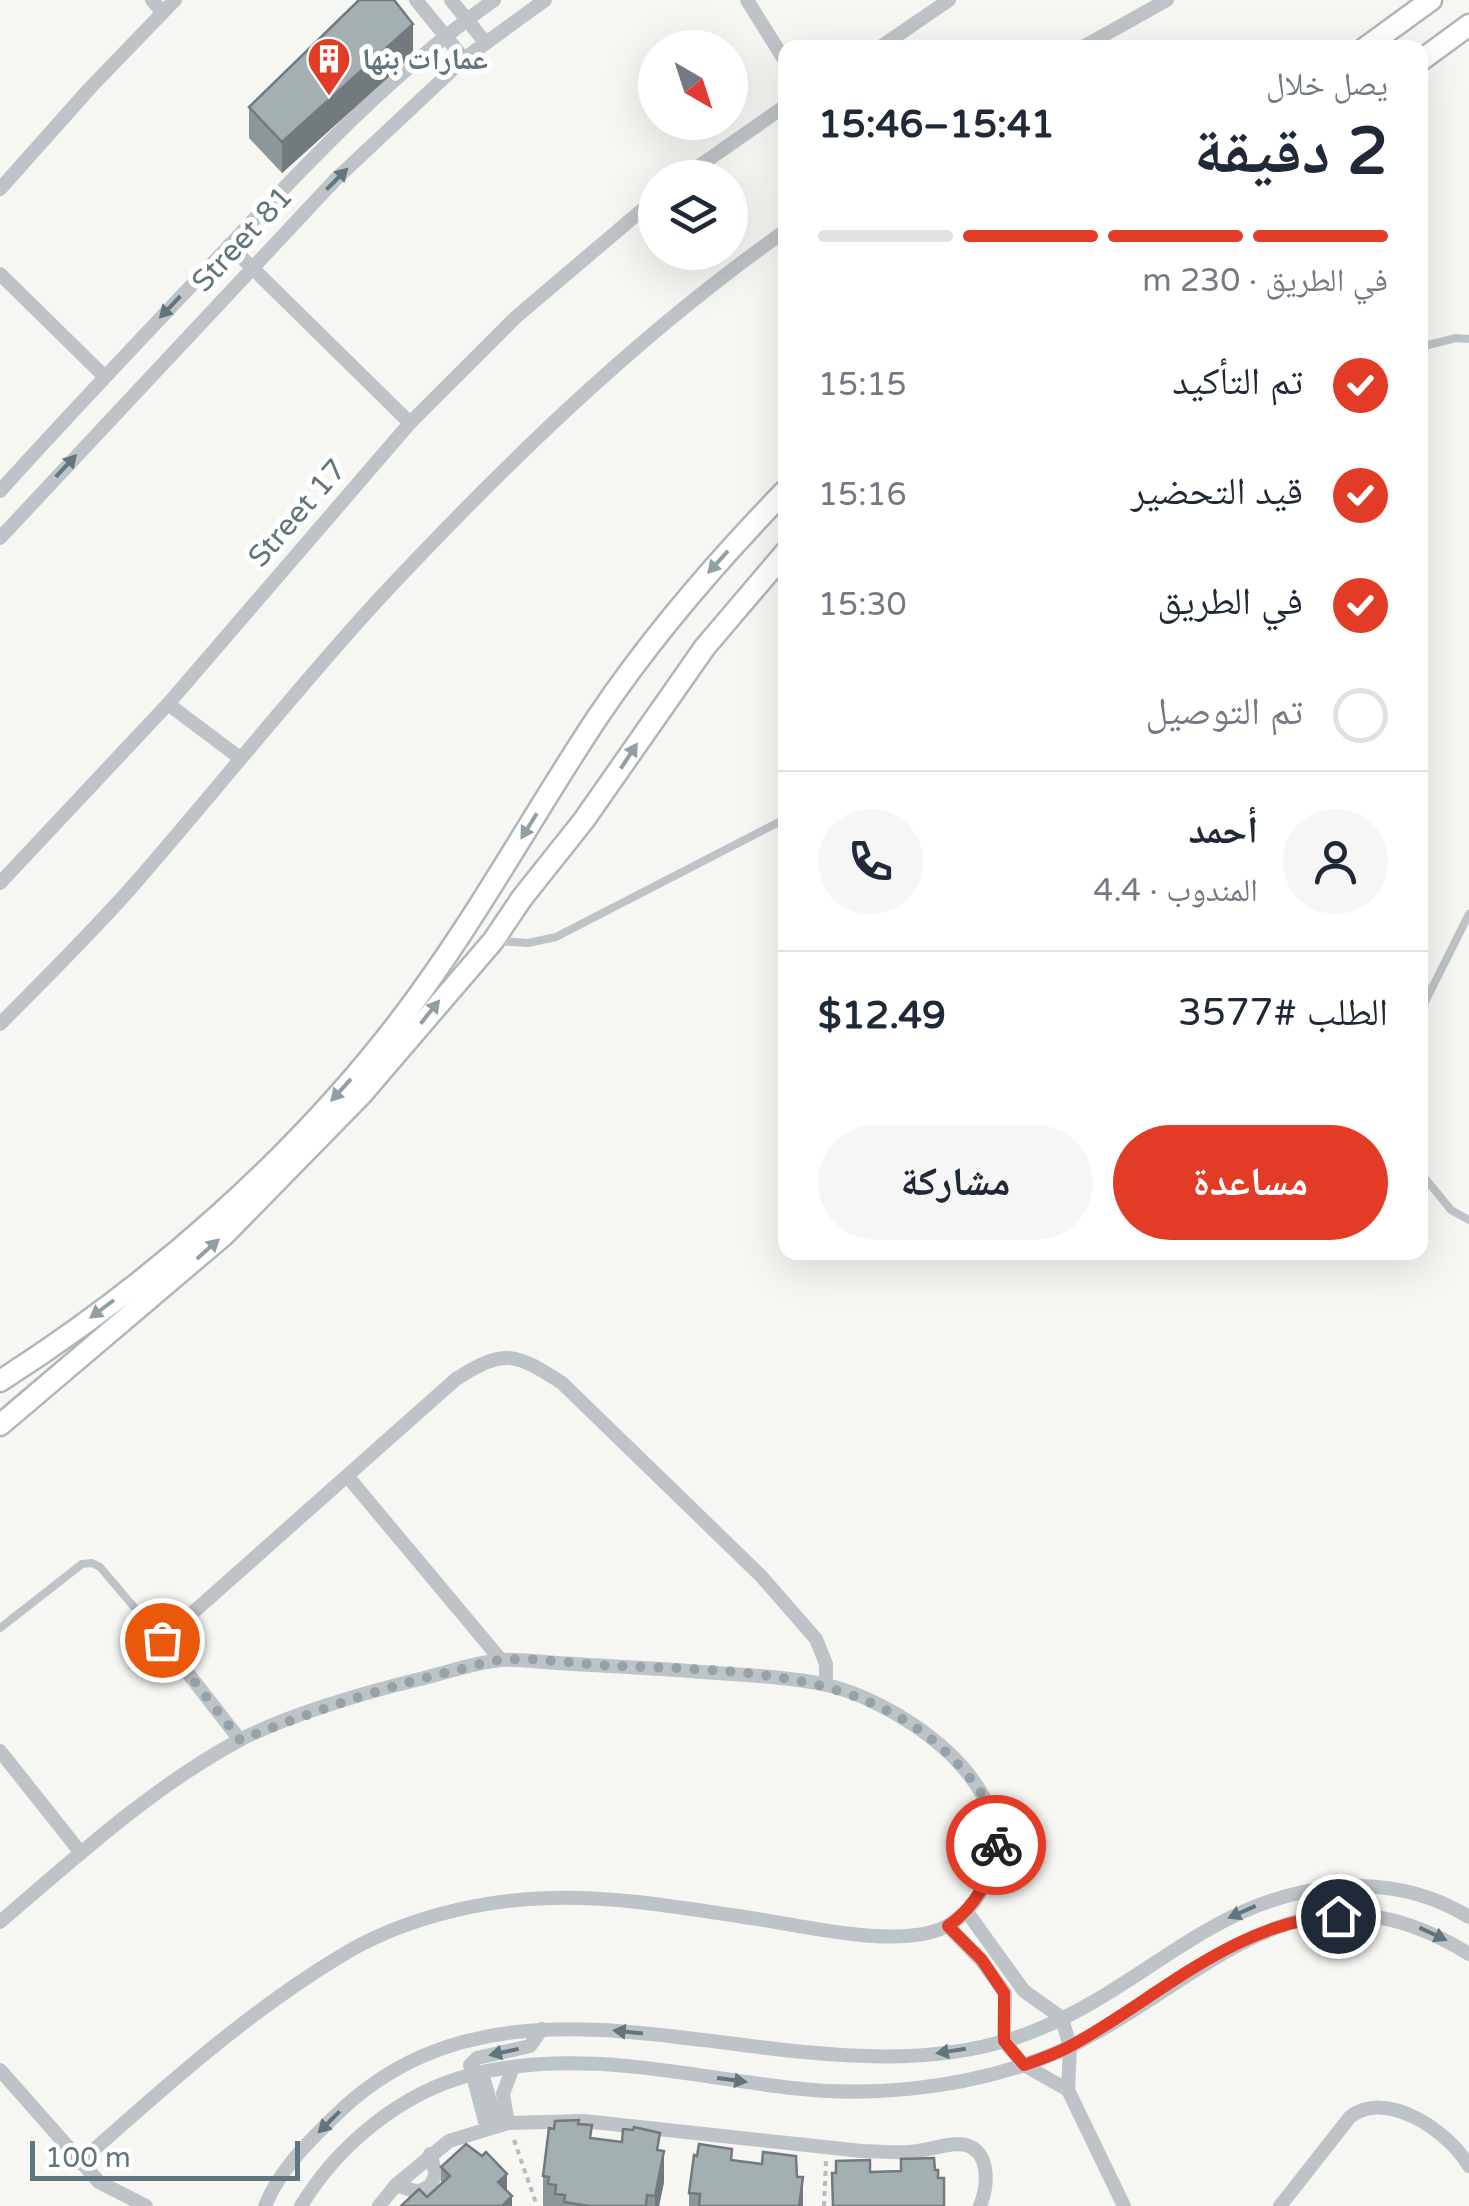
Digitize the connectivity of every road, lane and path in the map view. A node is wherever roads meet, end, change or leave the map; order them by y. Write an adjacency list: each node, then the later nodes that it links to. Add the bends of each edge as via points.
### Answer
1 (175, 0): 10 (street)
2 (416, 0): 13 (street)
3 (451, 0): 11 (street)
4 (494, 0): 11 (street, Street 81)
5 (545, 0): 17 (street, Street 81)
6 (746, 0): 18 (street)
7 (949, 0): 14 (street)
8 (1167, 0): 15 (street)
9 (1431, 0): 16 (main road)
10 (158, 6): 23 (street)
11 (466, 20): 13 (street, Street 81); 17 (street)
12 (1469, 26): 19 (main road)
13 (446, 35): 20 (street); 26 (street, Street 81, via 344,126)
14 (891, 40)
15 (1095, 40)
16 (1376, 40)
17 (484, 42): 20 (street, Street 81)
18 (778, 50)
19 (1428, 55)
20 (464, 59): 27 (street, Street 81, one-way to 20)
21 (778, 111): 22 (street)
22 (708, 160)
23 (0, 189)
24 (638, 213): 32 (street, Street 17, via 516,318)
25 (778, 236): 38 (street, via 567,408 376,603)
26 (230, 245): 27 (street); 31 (street, Street 81, one-way to 31)
27 (253, 267): 32 (street); 35 (street, Street 81, one-way to 27)
28 (0, 274): 31 (street)
29 (1469, 339): 30 (lane)
30 (1428, 344)
31 (104, 376): 33 (street, Street 81)
32 (410, 424): 37 (street, Street 17)
33 (0, 492)
34 (778, 499): 47 (main road, one-way to 47, via 632,669 482,902 357,1072 178,1248)
35 (3, 529)
36 (778, 562): 42 (main road, one-way to 36, via 694,661)
37 (168, 704): 38 (street); 40 (street, Street 17)
38 (240, 758): 44 (street, via 131,888)
39 (778, 822): 42 (lane, via 556,937)
40 (0, 883)
41 (1469, 914): 43 (lane)
42 (493, 941): 48 (main road, one-way to 42, via 270,1190)
43 (1428, 996)
44 (0, 1024)
45 (1428, 1182): 46 (lane)
46 (1469, 1220)
47 (0, 1381)
48 (0, 1424)
49 (348, 1478): 51 (street); 52 (street); 53 (street, via 482,1362 508,1356 536,1366 562,1383 761,1576 816,1639)
50 (0, 1628): 51 (lane, via 92,1562)
51 (162, 1640): 54 (street)
52 (501, 1660): 53 (street); 54 (street, via 377,1690)
53 (826, 1684): 57 (street, via 924,1732 992,1808 992,1870)
54 (240, 1740): 56 (street)
55 (0, 1752): 56 (street)
56 (81, 1853): 59 (street)
57 (967, 1912): 60 (street); 62 (street, via 1024,1990)
58 (1469, 1917): 62 (street, one-way to 62, via 1421,1894 1375,1886 1283,1895 1235,1914)
59 (0, 1922)
60 (948, 1926): 64 (street, via 1004,1993); 74 (street, via 903,1937 624,1900 548,1898 422,1920 342,1955 312,1976 162,2089)
61 (1469, 1954): 65 (street, one-way to 61, via 1259,1932 1313,1917 1362,1915 1409,1923)
62 (1062, 2018): 64 (street); 65 (street)
63 (542, 2029): 64 (street, one-way to 63, via 842,2058 612,2030); 69 (street, one-way to 69, via 530,2046 477,2058 470,2064); 78 (street, one-way to 78, via 463,2041 391,2073 312,2138)
64 (1004, 2041): 66 (street)
65 (1070, 2047): 66 (street); 70 (street)
66 (1024, 2065): 67 (street, one-way to 66, via 584,2062 851,2091 916,2088); 70 (street)
67 (513, 2067): 69 (street); 71 (street)
68 (0, 2070): 74 (street)
69 (476, 2074): 71 (street); 79 (street, via 434,2086 388,2114 342,2153)
70 (1068, 2090): 84 (street)
71 (497, 2126): 72 (street, via 584,2121); 73 (street); 81 (path)
72 (827, 2147): 82 (path); 83 (street, via 972,2148 987,2174)
73 (430, 2154): 76 (street); 76 (street, via 436,2174 430,2186 418,2192)
74 (79, 2162): 77 (street, via 99,2182)
75 (1469, 2166): 85 (street, via 1416,2118 1360,2108)
76 (396, 2185): 80 (street)
77 (146, 2206)
78 (265, 2206)
79 (301, 2206)
80 (379, 2206)
81 (537, 2206)
82 (824, 2206)
83 (980, 2206)
84 (1124, 2206)
85 (1280, 2206)

